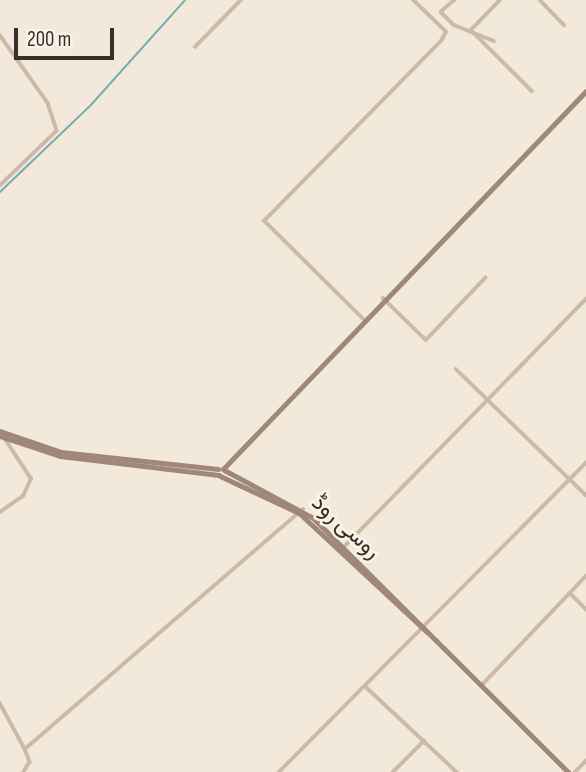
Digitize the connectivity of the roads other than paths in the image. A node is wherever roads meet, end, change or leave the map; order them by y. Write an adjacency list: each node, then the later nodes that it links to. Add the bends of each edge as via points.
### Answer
1 (241, 0): 10 (street)
2 (413, 0): 17 (street, via 446,32 442,41 264,221)
3 (455, 0): 7 (street, via 441,12)
4 (500, 0): 7 (street)
5 (540, 0): 6 (street)
6 (564, 24)
7 (472, 32): 9 (street); 11 (street)
8 (0, 35): 13 (street, via 48,103 57,131)
9 (494, 41)
10 (195, 47)
11 (532, 91)
12 (586, 91): 15 (main road)
13 (0, 186)
14 (485, 278): 15 (street, via 426,340)
15 (383, 298): 17 (main road)
16 (586, 299): 19 (street)
17 (363, 319): 22 (main road)
18 (456, 369): 19 (street)
19 (488, 399): 23 (street); 27 (street)
20 (1, 435): 22 (main road, روسی روڈ, via 60,456); 26 (street, via 31,479 23,496)
21 (586, 463): 23 (street)
22 (220, 471): 25 (main road, روسی روڈ)
23 (570, 480): 24 (street); 31 (street)
24 (586, 495)
25 (301, 511): 27 (main road, روسی روڈ); 31 (main road, روسی روڈ); 36 (street)
26 (0, 512)
27 (344, 547): 31 (main road, روسی روڈ)
28 (586, 576): 29 (street)
29 (570, 593): 30 (street); 32 (street)
30 (586, 609)
31 (425, 630): 32 (main road, روسی روڈ); 33 (street)
32 (481, 685): 42 (main road, روسی روڈ)
33 (365, 686): 35 (street); 39 (street)
34 (0, 703): 36 (street)
35 (424, 741): 40 (street); 41 (street)
36 (25, 749): 38 (street, via 30,762)
37 (586, 761): 43 (street)
38 (23, 772)
39 (279, 772)
40 (393, 772)
41 (457, 772)
42 (568, 772)
43 (575, 772)

